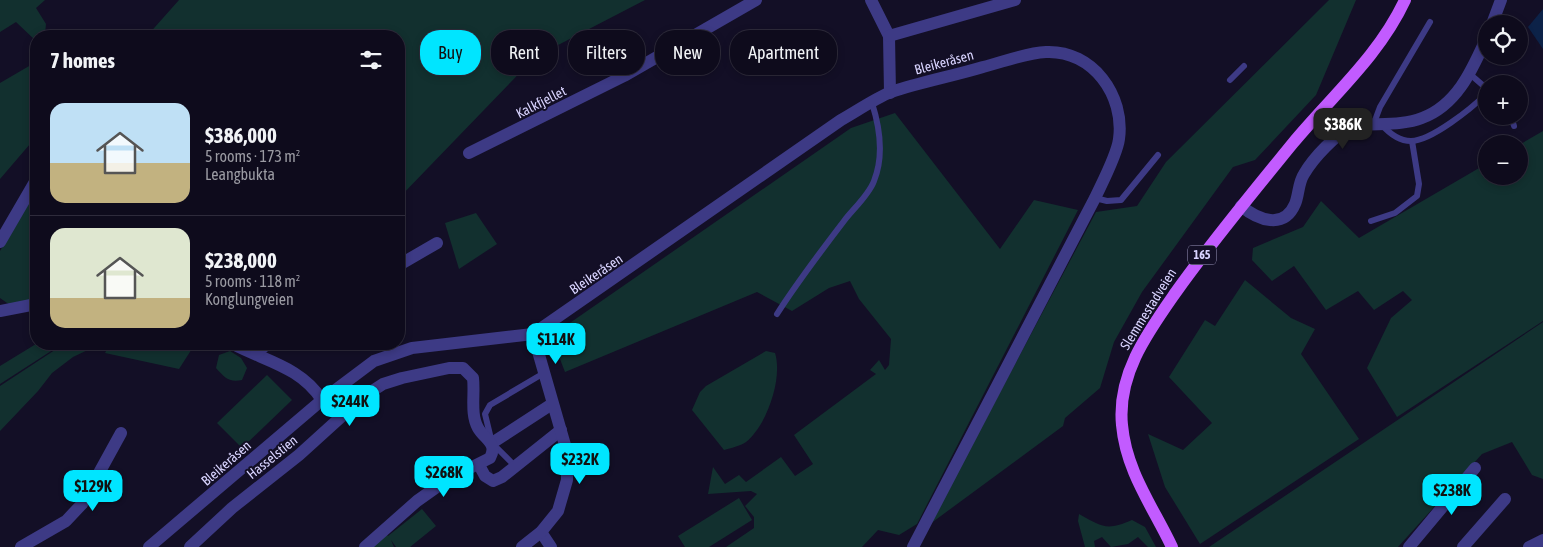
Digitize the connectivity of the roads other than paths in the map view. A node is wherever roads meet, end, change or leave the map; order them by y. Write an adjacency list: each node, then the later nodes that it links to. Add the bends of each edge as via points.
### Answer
1 (756, 0): 19 (street, Kalkfjellet, via 624,76)
2 (871, 0): 8 (street)
3 (1015, 0): 8 (street)
4 (1405, 0): 23 (main road, Slemmestadveien / 165, via 1396,19 1367,59)
5 (1501, 0): 6 (street)
6 (1495, 15)
7 (1430, 22): 17 (lane, via 1380,108)
8 (890, 36): 14 (street)
9 (1478, 57): 11 (street)
10 (1244, 66): 12 (lane)
11 (1470, 75): 13 (lane); 17 (street, via 1455,95 1430,114 1407,121)
12 (1230, 80)
13 (1478, 82)
14 (890, 93): 16 (street, Bleikeråsen); 22 (street, Bleikeråsen, via 1047,52 1069,56 1088,65 1101,75 1111,90 1119,109 1120,126 1119,142)
15 (1478, 101): 18 (lane, via 1425,137)
16 (872, 102): 30 (lane, via 880,142 880,161 874,183 804,272); 31 (street, Bleikeråsen, via 841,120)
17 (1377, 123): 18 (lane, via 1388,132); 23 (street, via 1353,126 1344,131 1316,159 1303,176 1295,204 1288,215 1279,220 1264,220)
18 (1412, 141): 24 (lane, via 1419,184 1417,196 1395,213)
19 (469, 153)
20 (1158, 155): 22 (lane, via 1121,200)
21 (30, 190): 25 (street)
22 (1094, 198): 53 (street, Bleikeråsen)
23 (1241, 206): 54 (main road, Slemmestadveien / 165, via 1158,316 1137,352 1124,388 1121,418 1127,453 1139,485)
24 (1371, 221)
25 (0, 242)
26 (437, 243): 27 (street)
27 (405, 262)
28 (30, 305): 29 (street)
29 (0, 311)
30 (777, 314)
31 (533, 334): 35 (street); 36 (street, Bleikeråsen, via 396,352 374,361)
32 (248, 350): 34 (street)
33 (260, 350): 34 (street)
34 (256, 353): 36 (street, via 299,374)
35 (544, 373): 37 (street); 40 (lane, via 490,405 485,414)
36 (322, 400): 47 (street, Bleikeråsen)
37 (552, 404): 38 (street); 40 (street)
38 (561, 430): 42 (street); 45 (street, via 567,452 567,480 558,511)
39 (121, 433): 48 (street, via 82,504 66,521)
40 (492, 443): 41 (street, via 490,458); 42 (lane); 49 (street, Hasselstien, via 478,428 474,418 473,378 463,368 449,368 392,381 363,397)
41 (479, 465): 42 (street, via 485,476 494,481); 50 (street, via 448,479 417,500)
42 (516, 466)
43 (1475, 468): 55 (street)
44 (1505, 499): 56 (street)
45 (541, 532): 51 (street); 52 (street)
46 (1543, 540): 57 (street)
47 (154, 545)
48 (20, 547)
49 (190, 547)
50 (365, 547)
51 (522, 547)
52 (551, 547)
53 (913, 547)
54 (1172, 547)
55 (1409, 547)
56 (1463, 547)
57 (1529, 547)

